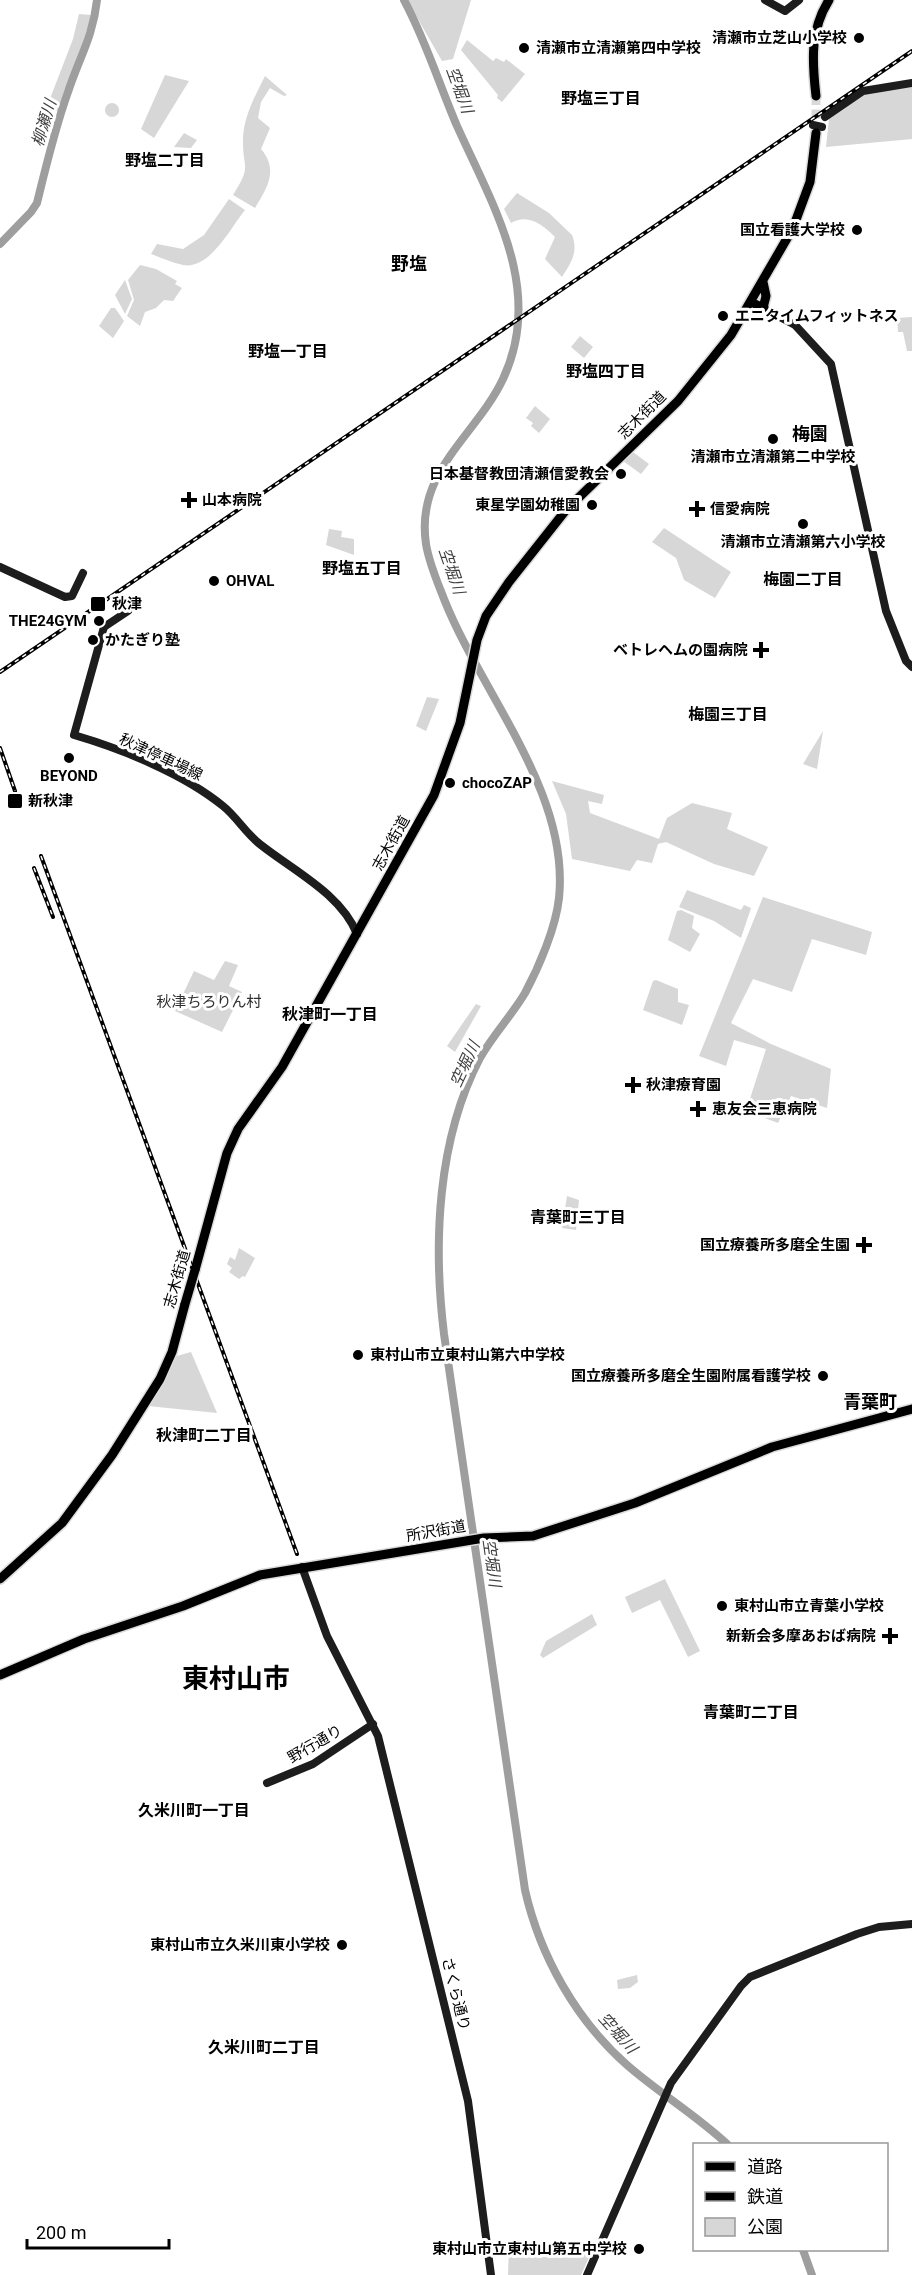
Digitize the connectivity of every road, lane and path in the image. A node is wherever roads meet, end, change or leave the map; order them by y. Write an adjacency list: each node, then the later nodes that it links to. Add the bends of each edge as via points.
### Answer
1 (765, 0): 2 (street, via 785,11)
2 (799, 0)
3 (830, 0): 5 (main road, via 820,16 813,42)
4 (912, 83): 6 (street, via 863,91)
5 (816, 96)
6 (825, 117)
7 (817, 129): 8 (main road, 志木街道, via 804,199)
8 (763, 282): 9 (main road, 志木街道); 10 (main road)
9 (751, 302): 10 (main road); 15 (main road, 志木街道, via 694,383 566,510 494,602 477,642 460,723 438,788)
10 (763, 308): 14 (street, via 795,325 831,364 886,611)
11 (0, 567): 12 (street, via 65,597 72,596)
12 (83, 573)
13 (128, 611): 15 (street, 秋津停車場線, via 104,627 74,735 177,776 213,798 259,844 346,912)
14 (912, 667)
15 (357, 934): 18 (main road, 志木街道, bridge, via 282,1067 238,1129 227,1153 172,1352 160,1379 112,1455 62,1523)
16 (912, 1409): 17 (main road, 所沢街道, via 772,1447 618,1509 540,1534 482,1538)
17 (302, 1567): 19 (main road, 所沢街道, via 248,1579 183,1606 84,1638); 20 (street, さくら通り, via 327,1636)
18 (0, 1579)
19 (0, 1675)
20 (373, 1724): 21 (street, 野行通り, via 313,1764); 23 (street, さくら通り, via 468,2101)
21 (267, 1783)
22 (912, 1924): 24 (street, via 857,1934 750,1977 670,2085)
23 (491, 2275)
24 (587, 2275)

